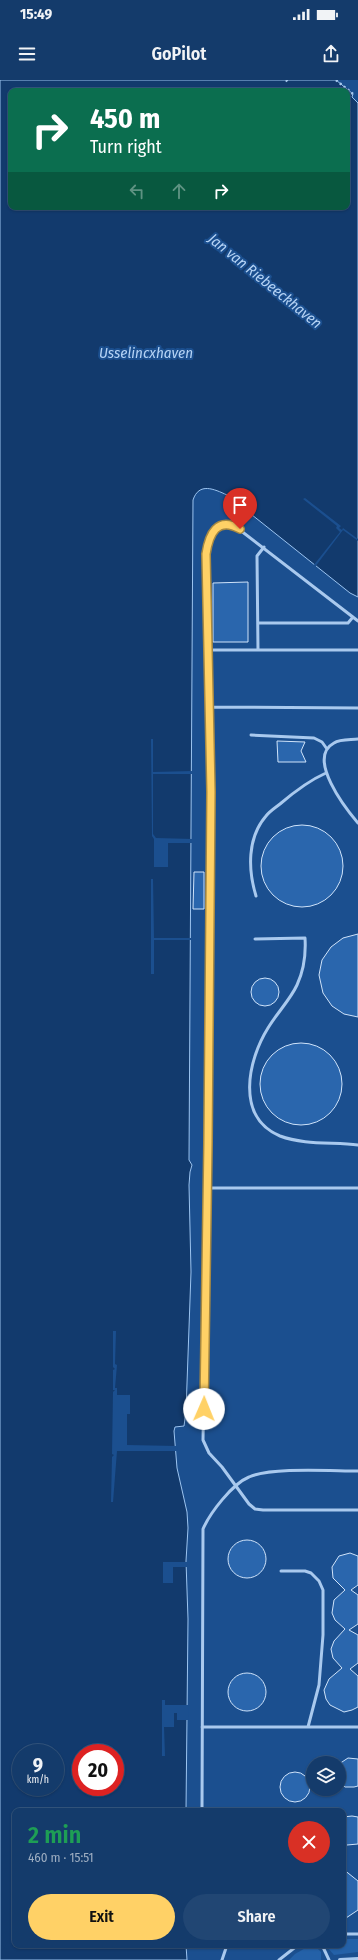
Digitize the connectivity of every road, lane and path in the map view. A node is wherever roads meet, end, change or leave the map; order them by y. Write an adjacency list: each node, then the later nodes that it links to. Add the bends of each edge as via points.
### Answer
1 (336, 80): 2 (path)
2 (346, 88)
3 (350, 92): 4 (path)
4 (353, 94)
5 (264, 547): 6 (lane); 8 (lane, via 257,556); 9 (lane, via 232,525 217,528 209,537 206,554)
6 (354, 617): 7 (lane); 8 (lane, via 348,622)
7 (358, 620)
8 (258, 623): 10 (lane)
9 (208, 650): 10 (lane); 12 (lane)
10 (258, 650): 11 (lane)
11 (358, 650)
12 (209, 707): 13 (lane); 22 (lane, via 211,792)
13 (358, 708)
14 (251, 735): 16 (lane, via 314,738 322,742)
15 (358, 738): 16 (lane, via 334,743)
16 (327, 750): 17 (lane)
17 (326, 773): 18 (lane, via 329,783); 19 (lane, via 297,789 261,823 252,846 251,859)
18 (358, 823)
19 (256, 896)
20 (255, 939): 21 (lane, via 305,938 305,947 304,966 297,986 268,1029 255,1057 249,1086 254,1112 265,1126 281,1136 302,1141)
21 (358, 1145)
22 (207, 1188): 23 (lane); 25 (lane, via 203,1440 209,1453)
23 (358, 1188)
24 (358, 1471): 25 (lane, via 266,1472 248,1477)
25 (236, 1486): 26 (lane, via 249,1504 259,1510); 28 (lane, via 212,1513 203,1529)
26 (358, 1510)
27 (281, 1571): 29 (lane, via 311,1573 323,1590 323,1634 318,1685)
28 (202, 1727): 29 (lane); 31 (lane)
29 (308, 1727): 30 (lane)
30 (358, 1727)
31 (202, 1808)
32 (346, 1934): 33 (lane)
33 (358, 1934)
34 (226, 1948): 38 (lane)
35 (294, 1948): 39 (lane)
36 (323, 1948): 40 (lane)
37 (358, 1959): 41 (street)
38 (222, 1960)
39 (279, 1960)
40 (329, 1960)
41 (340, 1960)

